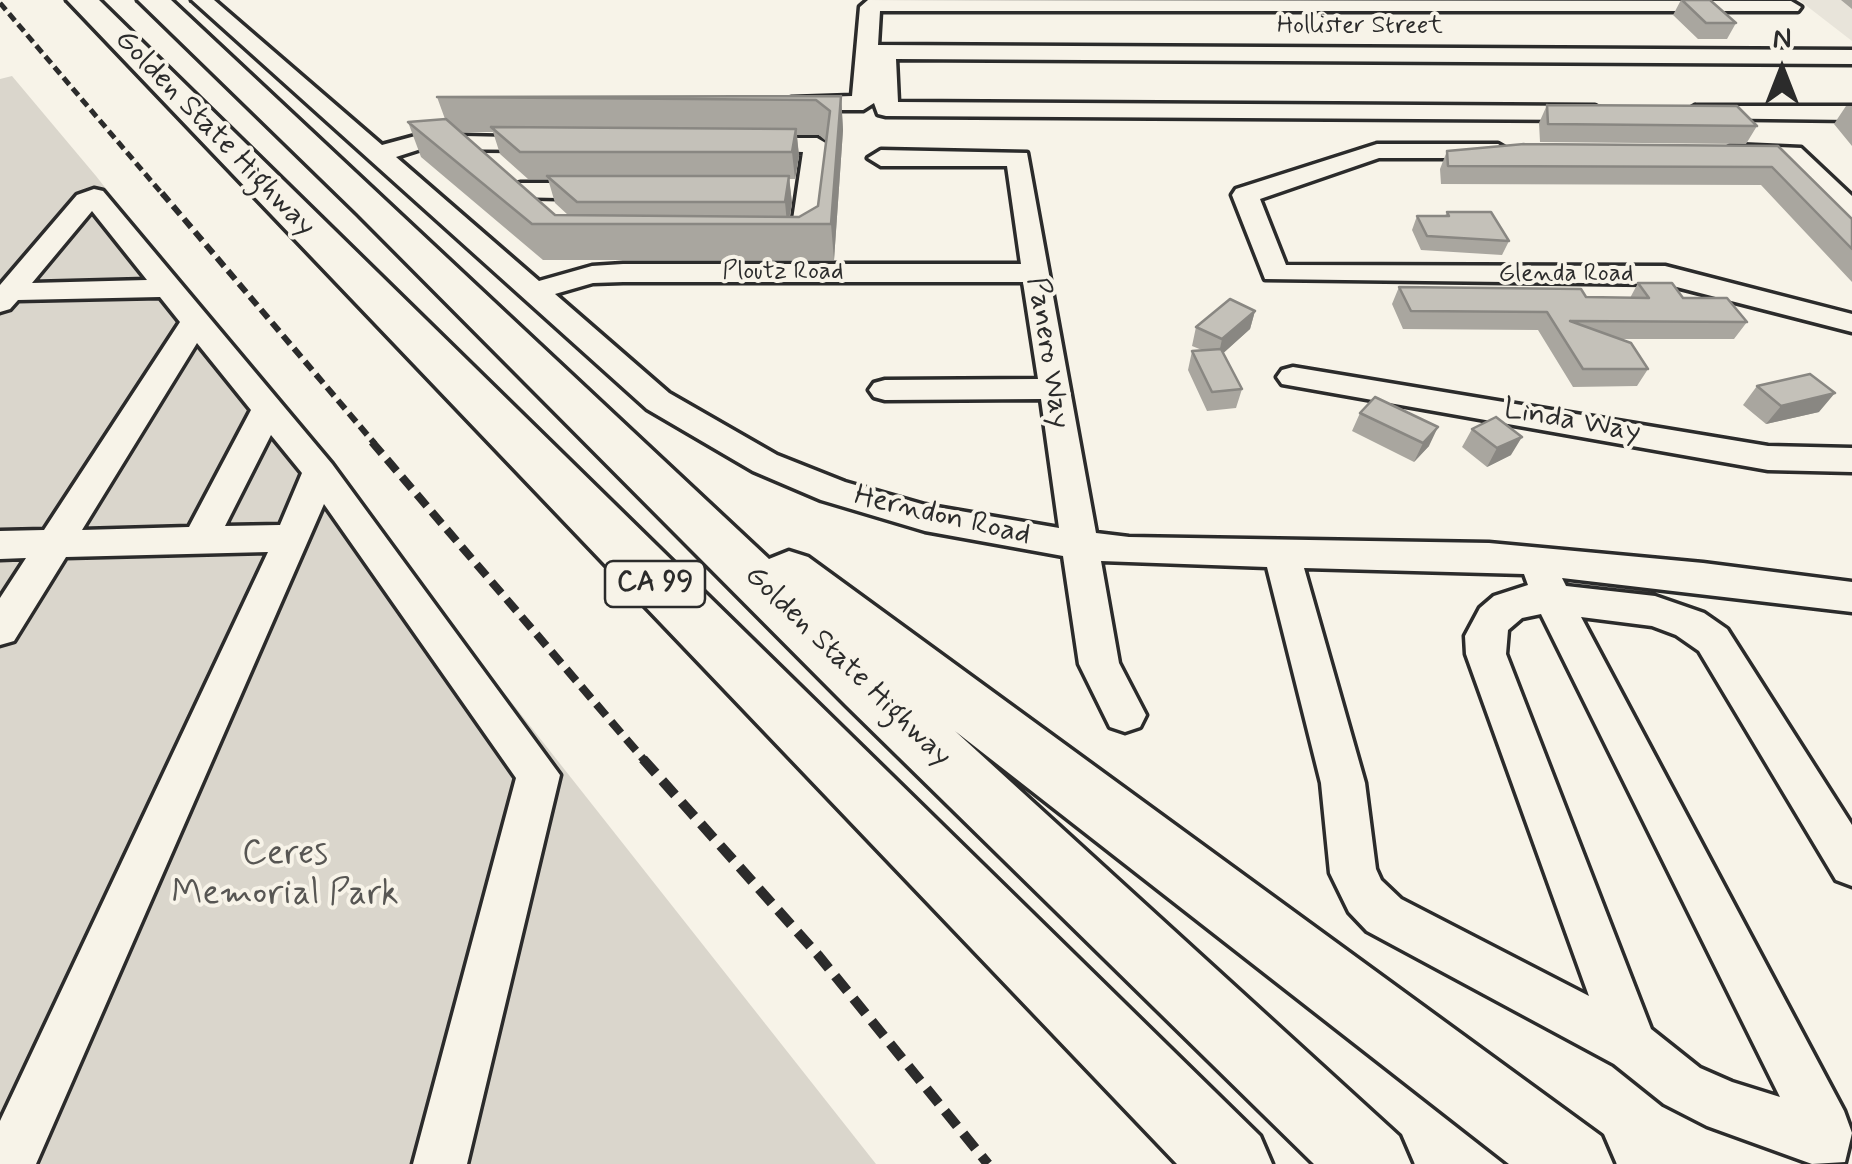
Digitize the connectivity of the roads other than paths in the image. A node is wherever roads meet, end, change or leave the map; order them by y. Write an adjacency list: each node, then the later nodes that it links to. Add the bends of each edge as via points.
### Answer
1 (82, 0): 56 (highway, Golden State Highway / CA 99)
2 (153, 0): 38 (highway, Golden State Highway / CA 99)
3 (202, 0): 19 (street, Herndon Road)
4 (1794, 10): 5 (street)
5 (1364, 24): 7 (street, Hollister Street); 7 (street, via 870,6); 8 (street, Hollister Street); 10 (street)
6 (1852, 37): 8 (street, via 1828,37)
7 (878, 52): 9 (street, via 863,104); 10 (street, via 886,109)
8 (1852, 57)
9 (772, 104)
10 (1418, 110): 11 (street)
11 (1621, 113)
12 (1678, 113): 13 (street)
13 (1852, 113)
14 (466, 142): 15 (street); 19 (street, via 419,142); 21 (street, via 494,168)
15 (563, 143)
16 (719, 144): 24 (street, via 817,146)
17 (1516, 152): 33 (street, Glenda Road, via 1377,151 1245,195 1275,273 1665,275)
18 (1713, 152): 25 (street, via 1792,153)
19 (380, 154): 30 (street, Herndon Road)
20 (881, 158): 28 (street, Panero Way, via 1018,158)
21 (614, 168)
22 (734, 168): 24 (street)
23 (637, 191): 26 (street, via 514,185 549,217)
24 (805, 192): 27 (street)
25 (1852, 211)
26 (608, 217)
27 (766, 229)
28 (1034, 273): 30 (street, Ploutz Road, via 624,273); 35 (street, Panero Way)
29 (169, 288): 31 (street); 31 (street, via 94,197); 32 (street)
30 (534, 291): 45 (street, Herndon Road, via 658,400 765,463 925,518)
31 (5, 297)
32 (196, 321): 37 (street); 43 (street)
33 (1852, 323)
34 (1292, 377): 39 (street, Linda Way, via 1756,456)
35 (1053, 389): 36 (street); 45 (street, Panero Way)
36 (885, 390)
37 (268, 409): 40 (street); 42 (street)
38 (603, 431): 57 (highway, Golden State Highway / CA 99); 58 (highway)
39 (1852, 460)
40 (320, 472): 41 (street); 55 (street, via 538,775)
41 (293, 538): 42 (street); 54 (street)
42 (200, 540): 43 (street)
43 (55, 544): 44 (street); 49 (street)
44 (0, 545)
45 (1083, 546): 46 (street, Herndon Road); 50 (street, Panero Way, via 1099,664)
46 (1282, 554): 47 (street, Herndon Road, via 1489,557); 52 (street, via 1343,784 1353,873 1365,896 1384,914)
47 (1544, 580): 48 (street, Herndon Road); 51 (street, via 1656,611 1713,640); 52 (street, via 1494,619 1486,654); 53 (street)
48 (1852, 597)
49 (0, 630)
50 (1125, 715)
51 (1852, 865)
52 (1632, 1046): 53 (street, via 1682,1086)
53 (1839, 1152)
54 (8, 1164)
55 (440, 1164)
56 (1232, 1164)
57 (1371, 1164)
58 (1573, 1164)

